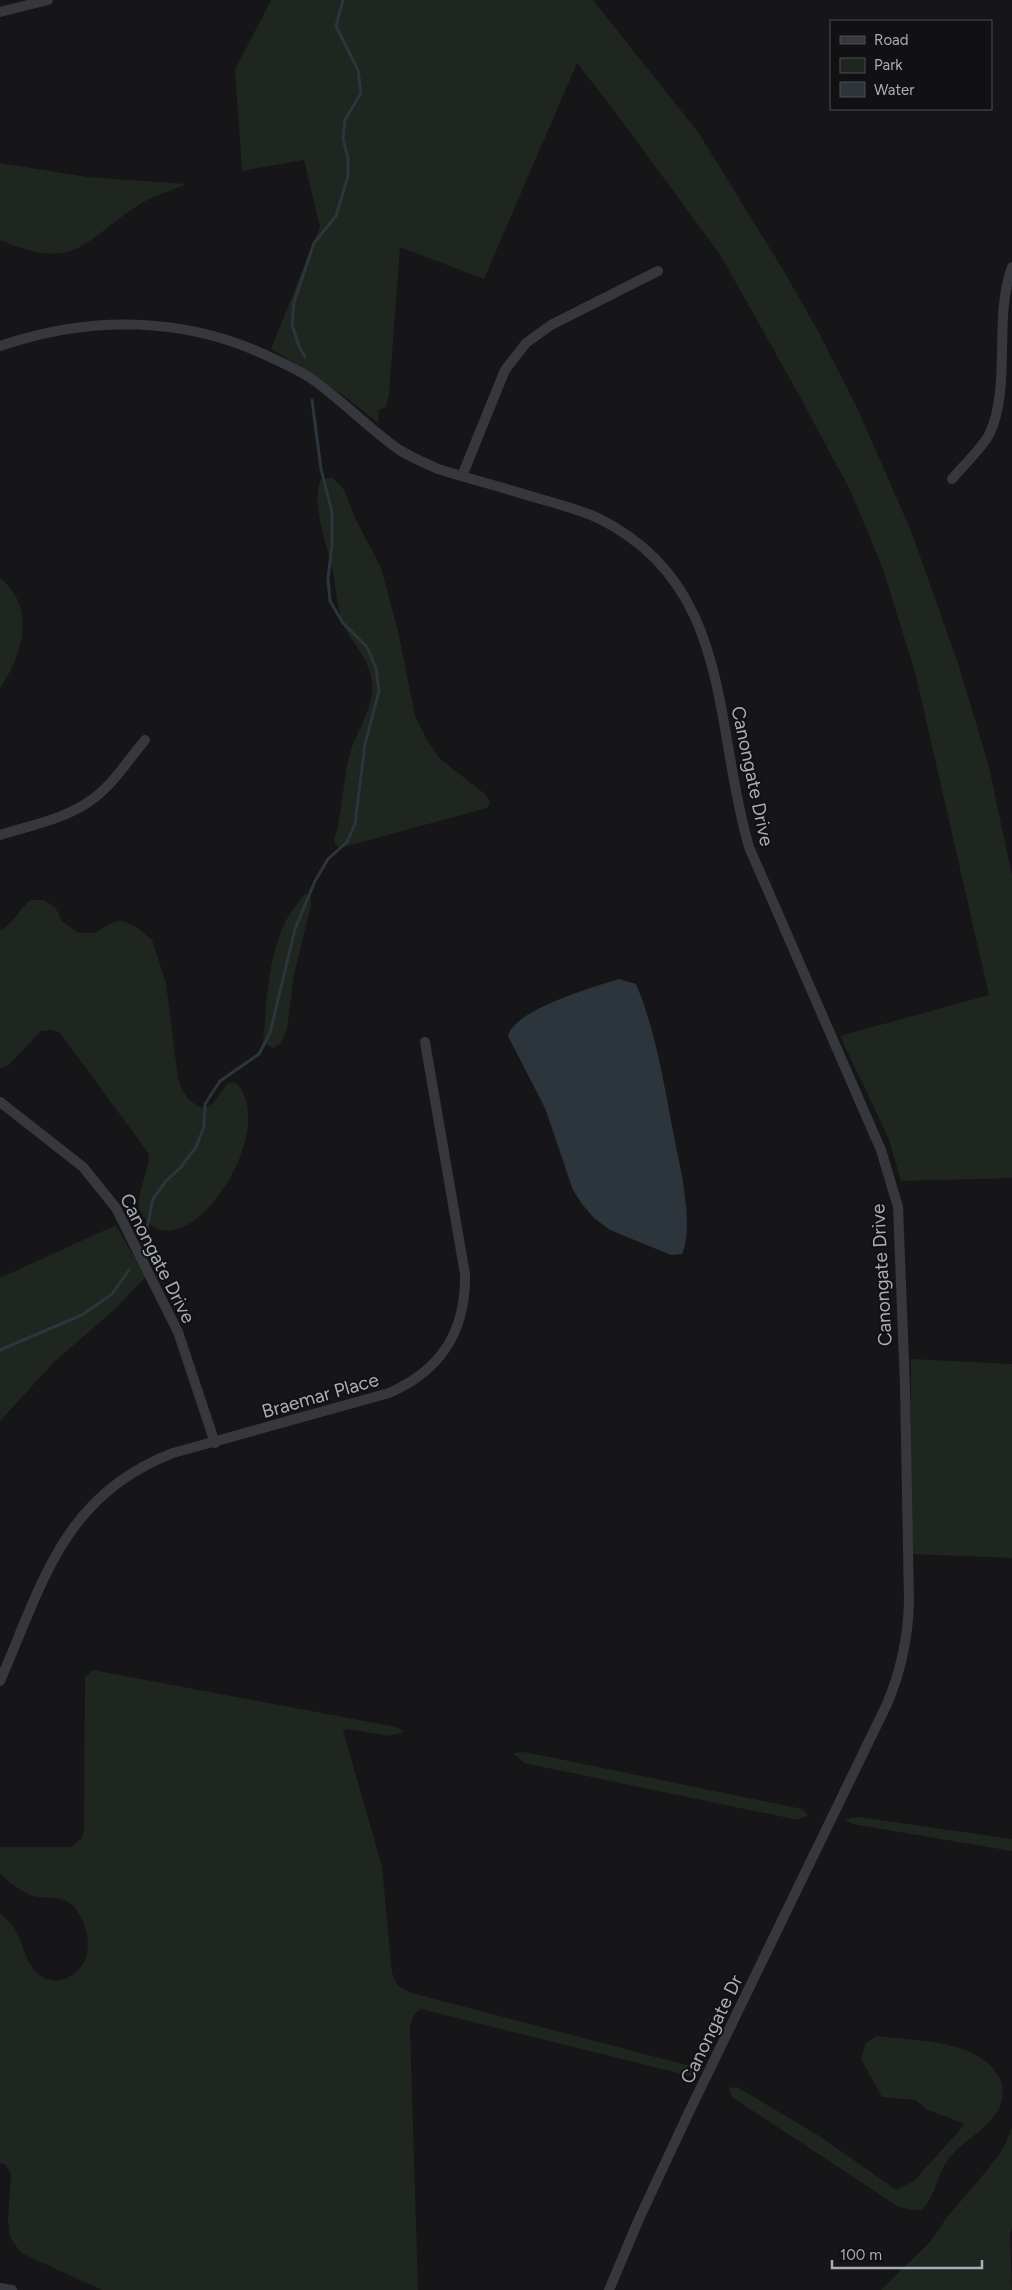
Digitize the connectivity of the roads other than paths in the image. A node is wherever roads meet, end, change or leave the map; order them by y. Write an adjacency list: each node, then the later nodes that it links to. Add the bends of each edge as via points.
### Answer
1 (48, 0): 2 (street)
2 (0, 12)
3 (1012, 267): 7 (street, via 1006,291 1003,384 997,418 989,435)
4 (658, 271): 6 (street, via 551,325 526,343 501,377)
5 (0, 346): 6 (street, Canongate Drive, via 55,330 115,324 174,327 203,333 259,352 307,376 400,450)
6 (462, 476): 14 (street, Canongate Drive, via 569,507 609,524 648,552 683,593 708,648 749,848 882,1150 898,1207 909,1616 906,1646 893,1690)
7 (952, 479)
8 (145, 740): 9 (street, via 107,786 81,807)
9 (0, 835)
10 (425, 1042): 12 (street, Braemar Place, via 465,1274 464,1307 451,1341 431,1368 389,1394)
11 (0, 1102): 12 (street, Canongate Drive, via 83,1167 116,1208 178,1332)
12 (216, 1442): 13 (street, Braemar Place, via 173,1453 145,1465 117,1482 82,1515 55,1557)
13 (0, 1681)
14 (848, 1785): 17 (street, Canongate Dr, via 685,2121)
15 (0, 2288): 16 (street)
16 (12, 2290)
17 (609, 2290)

